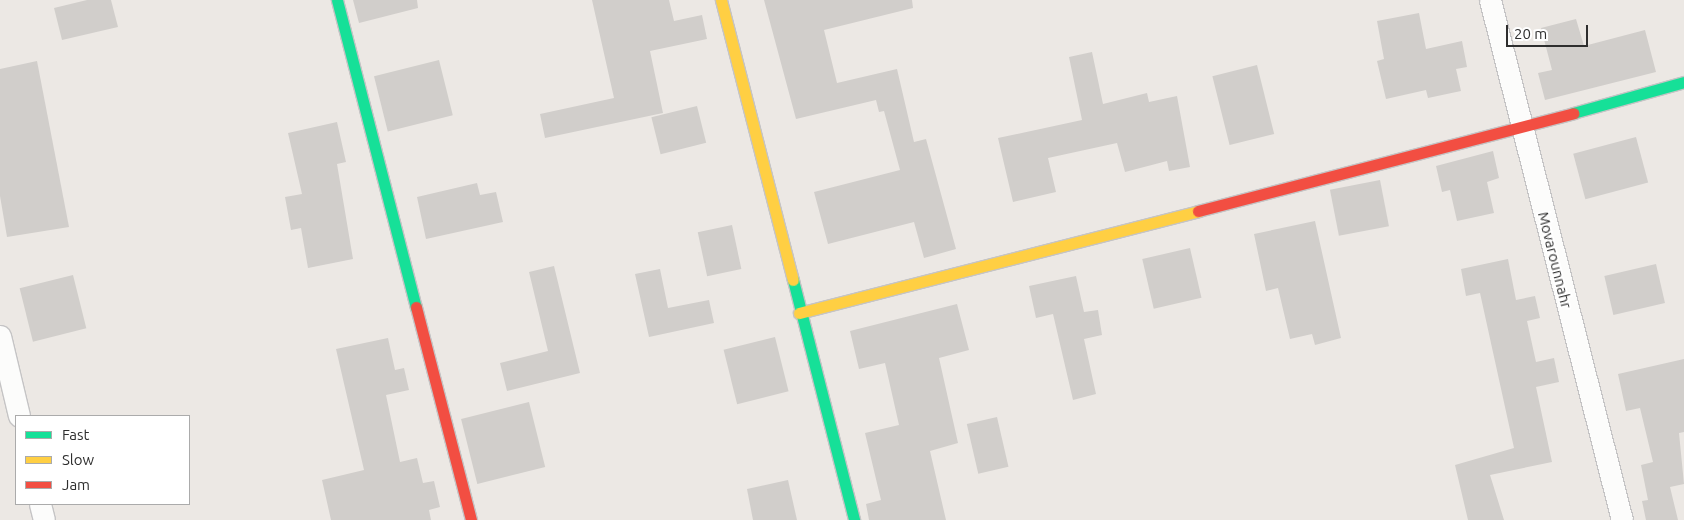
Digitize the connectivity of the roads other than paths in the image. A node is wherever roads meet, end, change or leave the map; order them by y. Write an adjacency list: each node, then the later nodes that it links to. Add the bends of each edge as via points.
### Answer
1 (337, 0): 11 (street)
2 (720, 0): 6 (street)
3 (1490, 0): 5 (street, Movarounnahr)
4 (1684, 82): 5 (street)
5 (1521, 128): 6 (street); 13 (street, Movarounnahr)
6 (799, 313): 12 (street)
7 (0, 336): 8 (street)
8 (19, 415)
9 (40, 505): 10 (street)
10 (44, 520)
11 (471, 520)
12 (854, 520)
13 (1622, 520)

